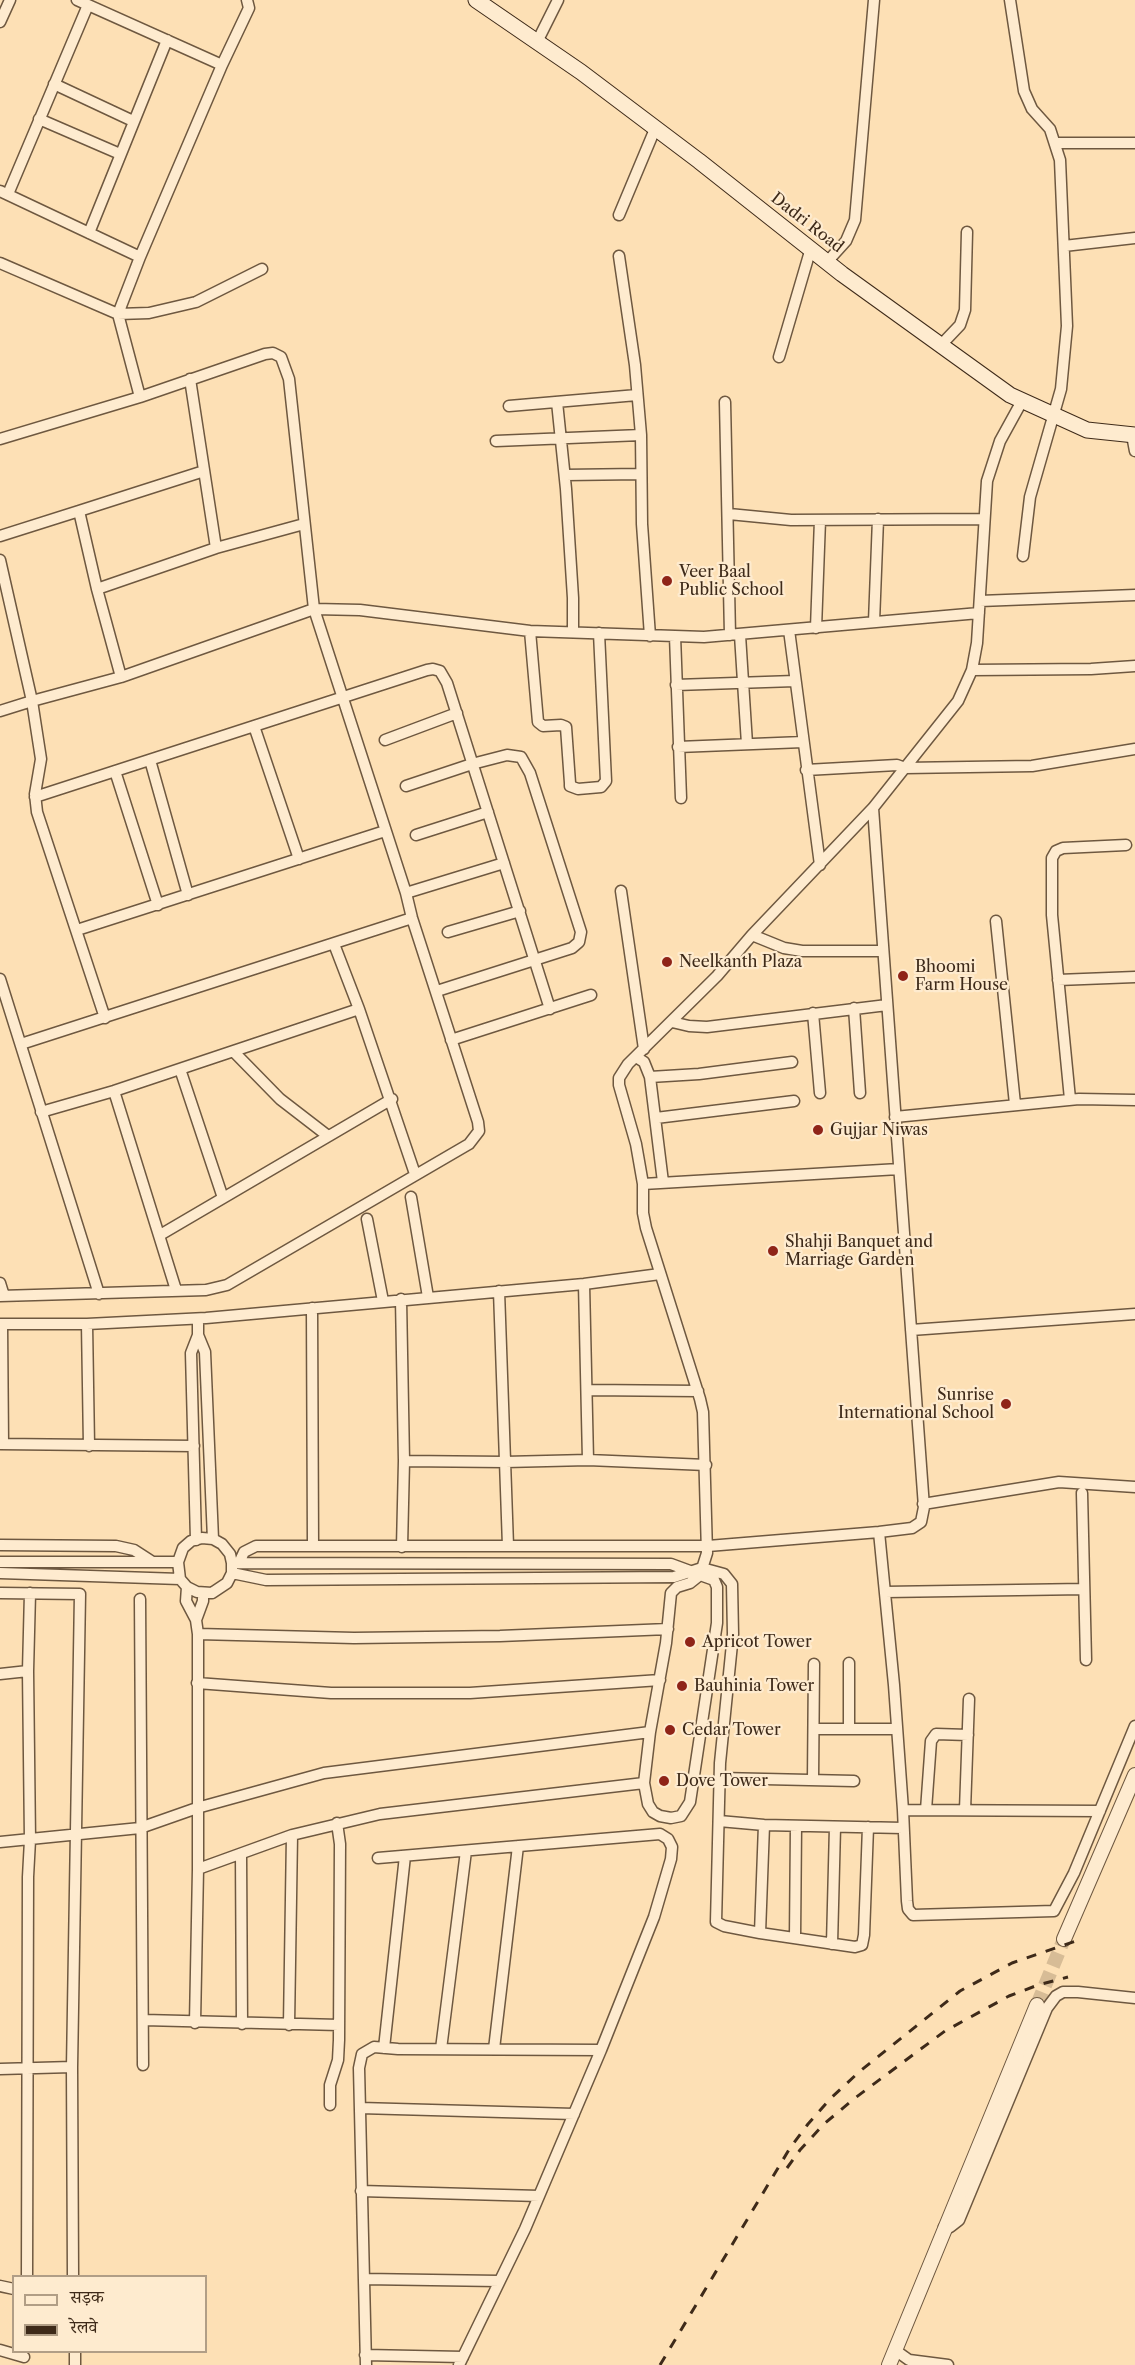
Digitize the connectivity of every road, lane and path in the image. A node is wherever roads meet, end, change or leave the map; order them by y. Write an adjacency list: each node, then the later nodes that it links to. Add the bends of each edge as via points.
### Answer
1 (10, 0): 8 (street)
2 (247, 0): 11 (street, via 249,8)
3 (477, 0): 10 (main road, Dadri Road)
4 (558, 0): 10 (street)
5 (874, 0): 28 (street, via 857,207 851,234)
6 (1010, 0): 16 (street, via 1023,91)
7 (82, 2): 9 (street); 12 (street)
8 (0, 22)
9 (167, 40): 11 (street); 14 (street)
10 (537, 42): 15 (main road, Dadri Road)
11 (222, 65): 26 (street)
12 (54, 84): 13 (street); 14 (street)
13 (39, 119): 18 (street); 19 (street)
14 (134, 121): 18 (street)
15 (655, 129): 20 (street); 25 (main road, Dadri Road)
16 (1056, 142): 17 (street); 24 (street)
17 (1135, 143)
18 (120, 154): 22 (street)
19 (4, 193): 22 (street)
20 (620, 215)
21 (967, 232): 32 (street, via 967,303 960,325)
22 (89, 233): 26 (street)
23 (1135, 238): 24 (street)
24 (1064, 246): 41 (street, via 1067,338)
25 (811, 248): 28 (main road, Dadri Road); 33 (street)
26 (140, 256): 31 (street)
27 (619, 256): 35 (street)
28 (827, 262): 32 (main road, Dadri Road)
29 (0, 264): 31 (street)
30 (262, 269): 31 (street, via 196,302 149,313)
31 (118, 314): 36 (street)
32 (941, 345): 37 (main road, Dadri Road)
33 (779, 357)
34 (190, 379): 36 (street); 48 (street); 56 (street, via 265,354 281,357 289,379)
35 (638, 395): 38 (street); 42 (street)
36 (141, 397): 45 (street)
37 (1022, 401): 41 (main road, Dadri Road); 54 (street, via 992,463)
38 (557, 402): 40 (street); 44 (street)
39 (725, 402): 52 (street)
40 (509, 406)
41 (1055, 417): 43 (main road, Dadri Road, via 1088,430); 59 (street, via 1030,497)
42 (640, 435): 44 (street); 49 (street)
43 (1134, 435): 47 (street)
44 (561, 438): 46 (street); 50 (street)
45 (0, 439)
46 (496, 441)
47 (1135, 451)
48 (204, 471): 51 (street); 58 (street)
49 (640, 474): 50 (street); 72 (street)
50 (565, 475): 69 (street)
51 (80, 511): 57 (street); 61 (street)
52 (729, 514): 55 (street); 71 (street)
53 (878, 519): 54 (street); 55 (street); 65 (street)
54 (984, 519): 63 (street)
55 (820, 520): 66 (street)
56 (304, 524): 58 (street); 64 (street)
57 (0, 536)
58 (216, 548): 61 (street)
59 (1023, 556)
60 (0, 560): 81 (street)
61 (97, 590): 76 (street)
62 (1135, 596): 63 (street)
63 (980, 607): 65 (street); 75 (street)
64 (314, 609): 68 (street, via 360,610); 76 (street); 80 (street)
65 (874, 622): 66 (street)
66 (816, 628): 67 (street)
67 (789, 630): 71 (street); 77 (street)
68 (530, 631): 69 (street); 70 (street, via 538,722 543,726 566,727 570,786 578,789 601,787 606,781)
69 (573, 632): 70 (street)
70 (599, 633): 72 (street)
71 (735, 635): 73 (street); 78 (street)
72 (650, 636): 73 (street)
73 (675, 636): 79 (street)
74 (1135, 666): 75 (street)
75 (972, 670): 92 (street, via 958,701)
76 (122, 677): 81 (street)
77 (795, 681): 78 (street); 86 (street)
78 (743, 683): 79 (street); 87 (street)
79 (676, 685): 88 (street)
80 (342, 699): 83 (street, via 433,669 445,676); 84 (street); 100 (street)
81 (32, 701): 82 (street); 96 (street, via 41,759)
82 (0, 711)
83 (457, 713): 85 (street); 91 (street)
84 (254, 726): 90 (street); 103 (street)
85 (385, 740)
86 (803, 742): 87 (street); 93 (street)
87 (747, 744): 88 (street)
88 (678, 747): 97 (street)
89 (1135, 749): 92 (street, via 1032,766)
90 (150, 760): 94 (street); 108 (street)
91 (472, 764): 95 (street); 99 (street); 118 (street, via 515,755 521,757 530,773 581,938 572,948)
92 (905, 768): 93 (street, via 897,765); 98 (street)
93 (806, 770): 105 (street)
94 (115, 771): 96 (street); 109 (street)
95 (406, 786)
96 (35, 797): 113 (street)
97 (681, 798)
98 (873, 808): 105 (street); 117 (street)
99 (488, 812): 101 (street); 104 (street)
100 (385, 831): 103 (street); 107 (street)
101 (416, 835)
102 (1126, 845): 121 (street, via 1063,848 1053,854 1052,915)
103 (299, 859): 108 (street)
104 (504, 863): 107 (street); 110 (street)
105 (820, 865): 115 (street)
106 (621, 891): 133 (street)
107 (406, 893): 111 (street)
108 (188, 895): 109 (street)
109 (158, 905): 113 (street)
110 (520, 911): 114 (street); 118 (street)
111 (412, 918): 116 (street); 122 (street)
112 (996, 921): 146 (street)
113 (77, 930): 129 (street)
114 (448, 932)
115 (752, 935): 117 (street, via 802,951); 130 (street)
116 (334, 944): 126 (street); 129 (street)
117 (883, 951): 124 (street)
118 (536, 960): 122 (street); 127 (street)
119 (1135, 977): 121 (street)
120 (0, 980): 132 (street)
121 (1058, 980): 143 (street)
122 (436, 991): 131 (street)
123 (591, 995): 127 (street)
124 (887, 1005): 125 (street); 148 (street)
125 (854, 1008): 128 (street); 141 (street)
126 (359, 1009): 134 (street); 142 (street)
127 (550, 1009): 131 (street)
128 (813, 1013): 130 (street, via 707,1027); 140 (street)
129 (105, 1018): 132 (street)
130 (672, 1022): 133 (street)
131 (451, 1040): 152 (street, via 478,1131 469,1144)
132 (21, 1044): 147 (street)
133 (644, 1049): 135 (street)
134 (234, 1052): 137 (street); 150 (street, via 279,1099)
135 (636, 1057): 138 (street, via 644,1062); 154 (street, via 623,1072 619,1085)
136 (792, 1062): 138 (street)
137 (180, 1069): 139 (street); 156 (street)
138 (650, 1077): 149 (street)
139 (114, 1091): 147 (street); 158 (street)
140 (820, 1093)
141 (860, 1093)
142 (392, 1099): 150 (street); 152 (street)
143 (1070, 1100): 144 (street); 146 (street)
144 (1135, 1100)
145 (794, 1101): 149 (street)
146 (1015, 1104): 148 (street)
147 (41, 1112): 164 (street)
148 (895, 1117): 151 (street)
149 (656, 1118): 153 (street)
150 (328, 1136): 156 (street)
151 (900, 1169): 153 (street); 174 (street)
152 (415, 1174): 162 (street, via 227,1285)
153 (663, 1182): 154 (street)
154 (643, 1184): 159 (street, via 643,1213)
155 (411, 1197): 166 (street)
156 (223, 1198): 158 (street)
157 (367, 1219): 168 (street)
158 (160, 1235): 162 (street)
159 (660, 1274): 161 (street); 177 (street)
160 (0, 1283): 165 (street)
161 (584, 1284): 163 (street); 176 (street)
162 (176, 1290): 164 (street)
163 (499, 1291): 166 (street); 183 (street)
164 (99, 1294): 165 (street)
165 (2, 1296)
166 (428, 1297): 167 (street)
167 (401, 1299): 168 (street); 182 (street)
168 (383, 1301): 169 (street)
169 (312, 1308): 171 (street); 192 (street)
170 (1135, 1314): 174 (street)
171 (198, 1319): 173 (street); 175 (street)
172 (1, 1324): 173 (street); 178 (street)
173 (87, 1324): 179 (street)
174 (911, 1330): 187 (street)
175 (198, 1335): 180 (street, via 191,1353); 189 (street, via 205,1352)
176 (587, 1390): 177 (street); 181 (street)
177 (698, 1391): 184 (street)
178 (2, 1444): 179 (street)
179 (89, 1446): 180 (street)
180 (194, 1446): 190 (street)
181 (588, 1460): 183 (street); 184 (street)
182 (404, 1461): 183 (street); 195 (street)
183 (506, 1462): 193 (street)
184 (706, 1465): 194 (street)
185 (1135, 1487): 187 (street, via 1052,1483)
186 (1082, 1493): 203 (street)
187 (924, 1504): 188 (street, via 917,1526)
188 (879, 1532): 194 (street); 204 (street)
189 (213, 1539): 190 (street); 199 (street, via 226,1549)
190 (196, 1540): 198 (street, via 183,1548)
191 (0, 1545): 196 (street, via 116,1546 134,1550)
192 (314, 1546): 195 (street); 199 (street, via 256,1546 244,1552)
193 (508, 1546): 194 (street); 195 (street)
194 (708, 1546): 200 (street)
195 (402, 1547)
196 (151, 1561): 197 (street); 198 (street)
197 (0, 1562)
198 (178, 1562): 202 (street)
199 (234, 1566): 200 (street, via 671,1564); 200 (street, via 266,1580 674,1577); 207 (street, via 227,1583)
200 (697, 1571): 210 (street, via 690,1583 670,1593); 227 (street, via 724,1574 733,1591 732,1653); 230 (street, via 714,1580 717,1587 717,1623 690,1802 681,1816 660,1816 648,1804)
201 (0, 1574): 202 (street)
202 (184, 1583): 207 (street); 209 (street, via 186,1601)
203 (1084, 1589): 204 (street); 212 (street)
204 (885, 1592): 223 (street)
205 (0, 1593): 206 (street)
206 (30, 1593): 215 (street); 244 (street, via 81,1594)
207 (203, 1594): 209 (street)
208 (140, 1599): 242 (street)
209 (196, 1620): 211 (street)
210 (668, 1629): 211 (street, via 354,1638); 217 (street)
211 (198, 1634): 218 (street)
212 (1086, 1660)
213 (849, 1663): 222 (street)
214 (814, 1664): 221 (street)
215 (28, 1671): 216 (street); 246 (street)
216 (0, 1674)
217 (660, 1680): 218 (street, via 470,1693 331,1693); 224 (street)
218 (197, 1683): 231 (street)
219 (969, 1699): 225 (street)
220 (1135, 1726): 235 (street)
221 (814, 1729): 222 (street); 228 (street)
222 (849, 1729): 223 (street)
223 (897, 1729): 232 (street)
224 (650, 1732): 230 (street); 231 (street, via 324,1773)
225 (968, 1735): 233 (street, via 936,1734 931,1741); 234 (street)
226 (1135, 1775): 256 (street)
227 (720, 1778): 228 (street); 236 (street)
228 (813, 1780): 229 (street)
229 (854, 1781)
230 (644, 1783): 237 (street, via 380,1814)
231 (197, 1809): 242 (street); 253 (street)
232 (903, 1810): 233 (street); 243 (street)
233 (926, 1810): 234 (street)
234 (965, 1810): 235 (street)
235 (1101, 1811): 243 (street, via 1054,1911 913,1915 907,1902)
236 (719, 1821): 238 (street); 254 (street, via 716,1922)
237 (337, 1823): 245 (street); 264 (street)
238 (764, 1825): 239 (street); 254 (street)
239 (796, 1826): 240 (street); 255 (street)
240 (835, 1827): 241 (street); 257 (street)
241 (868, 1827): 243 (street); 257 (street, via 864,1941 859,1947)
242 (140, 1828): 244 (street); 260 (street)
243 (903, 1828)
244 (77, 1835): 246 (street); 270 (street)
245 (292, 1835): 250 (street); 263 (street)
246 (30, 1840): 247 (street); 271 (street)
247 (0, 1842)
248 (518, 1846): 249 (street); 267 (street); 268 (street, via 660,1834 672,1847 654,1917)
249 (466, 1851): 251 (street); 266 (street)
250 (241, 1854): 253 (street); 262 (street)
251 (405, 1856): 252 (street); 265 (street)
252 (378, 1858)
253 (198, 1869): 261 (street)
254 (760, 1933): 255 (street)
255 (795, 1938): 257 (street)
256 (1064, 1939)
257 (832, 1944)
258 (1135, 1998): 278 (street, via 1078,1992 1056,1995 1047,2008 959,2220)
259 (1036, 2005): 278 (street)
260 (144, 2020): 261 (street); 269 (street)
261 (195, 2023): 262 (street)
262 (242, 2024): 263 (street)
263 (289, 2025): 264 (street)
264 (339, 2025): 273 (street)
265 (384, 2048): 266 (street); 274 (street, via 374,2047 362,2054)
266 (441, 2049): 267 (street)
267 (494, 2049): 268 (street)
268 (601, 2050): 275 (street)
269 (143, 2065)
270 (72, 2067): 271 (street); 280 (street)
271 (27, 2068): 272 (street); 279 (street)
272 (0, 2069)
273 (330, 2105)
274 (360, 2108): 275 (street); 276 (street)
275 (574, 2114): 277 (street)
276 (361, 2191): 277 (street); 281 (street)
277 (540, 2196): 282 (street)
278 (944, 2227): 284 (street)
279 (27, 2275)
280 (73, 2275)
281 (364, 2279): 282 (street); 286 (street)
282 (498, 2281): 287 (street)
283 (0, 2350): 285 (street)
284 (895, 2350): 288 (street); 289 (street, via 909,2360)
285 (24, 2358)
286 (365, 2360): 287 (street)
287 (461, 2361)
288 (889, 2365)
289 (948, 2365)

